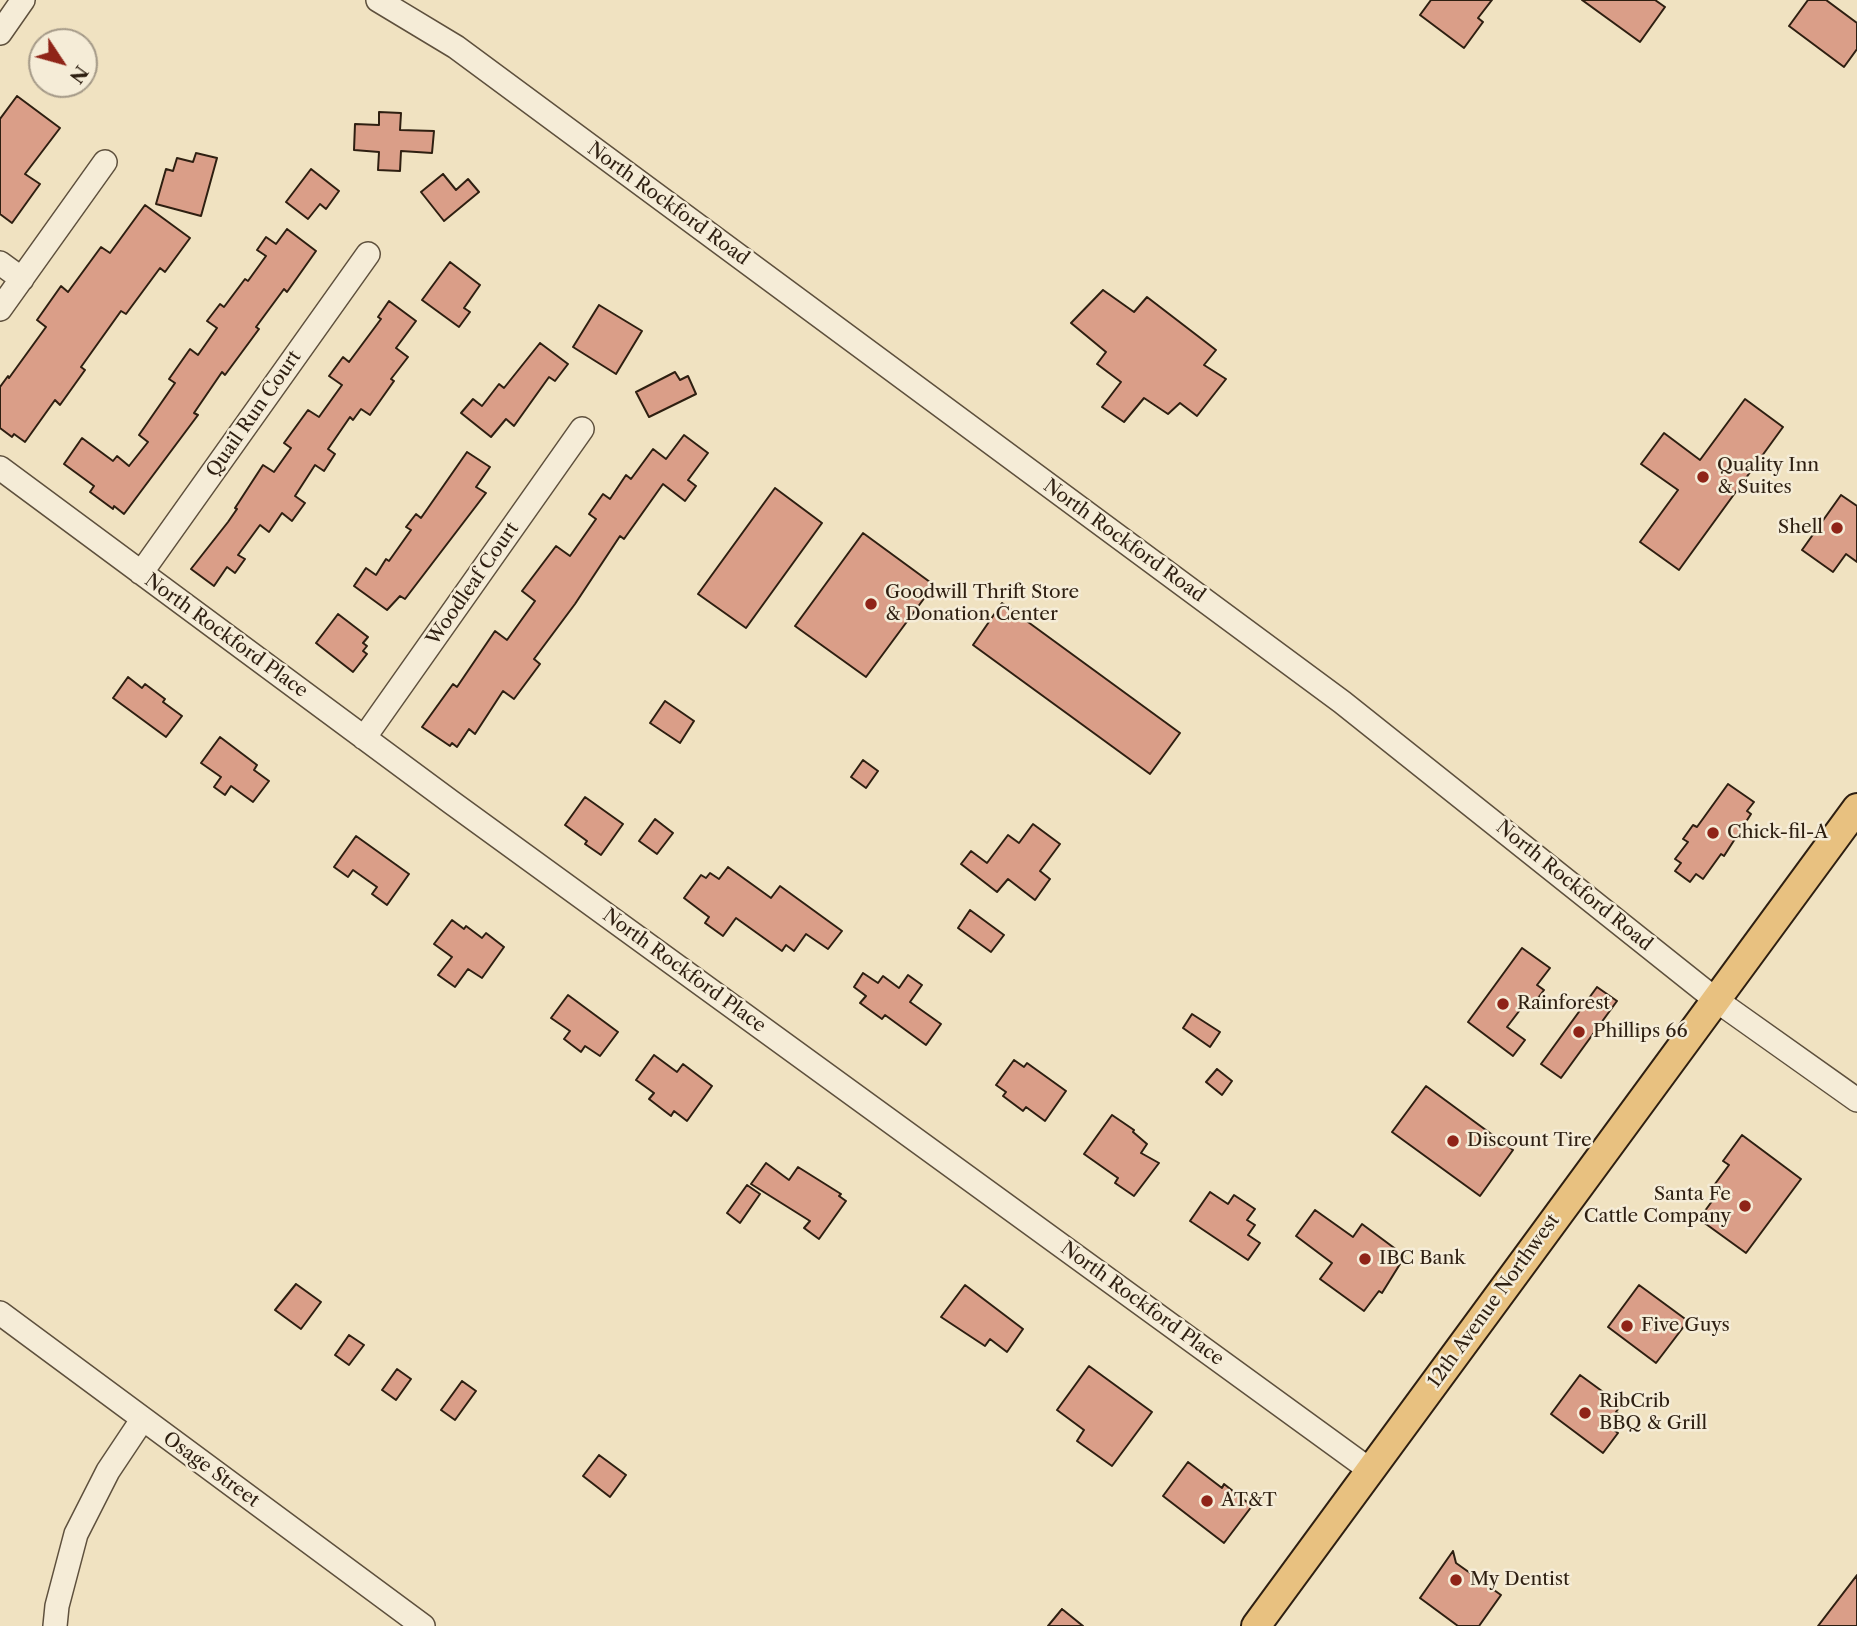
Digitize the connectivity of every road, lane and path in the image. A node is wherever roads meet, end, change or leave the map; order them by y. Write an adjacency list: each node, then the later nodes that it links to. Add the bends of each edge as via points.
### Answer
1 (23, 0): 3 (street)
2 (378, 0): 14 (street, North Rockford Road, via 456,47 1342,702)
3 (0, 33)
4 (105, 162): 7 (street)
5 (368, 254): 11 (street, Quail Run Court)
6 (0, 263): 7 (street)
7 (22, 279): 8 (street)
8 (0, 309)
9 (582, 429): 12 (street, Woodleaf Court)
10 (0, 468): 11 (street, North Rockford Place)
11 (141, 573): 12 (street, North Rockford Place)
12 (364, 738): 18 (street, North Rockford Place)
13 (1857, 808): 14 (main road, 12th Avenue Northwest)
14 (1716, 1000): 15 (street, North Rockford Road); 18 (main road, 12th Avenue Northwest)
15 (1857, 1100)
16 (0, 1313): 17 (street, Osage Street)
17 (142, 1420): 19 (street, via 108,1471 76,1535); 20 (street, Osage Street)
18 (1370, 1470): 21 (main road, 12th Avenue Northwest)
19 (55, 1626)
20 (423, 1626)
21 (1256, 1626)

